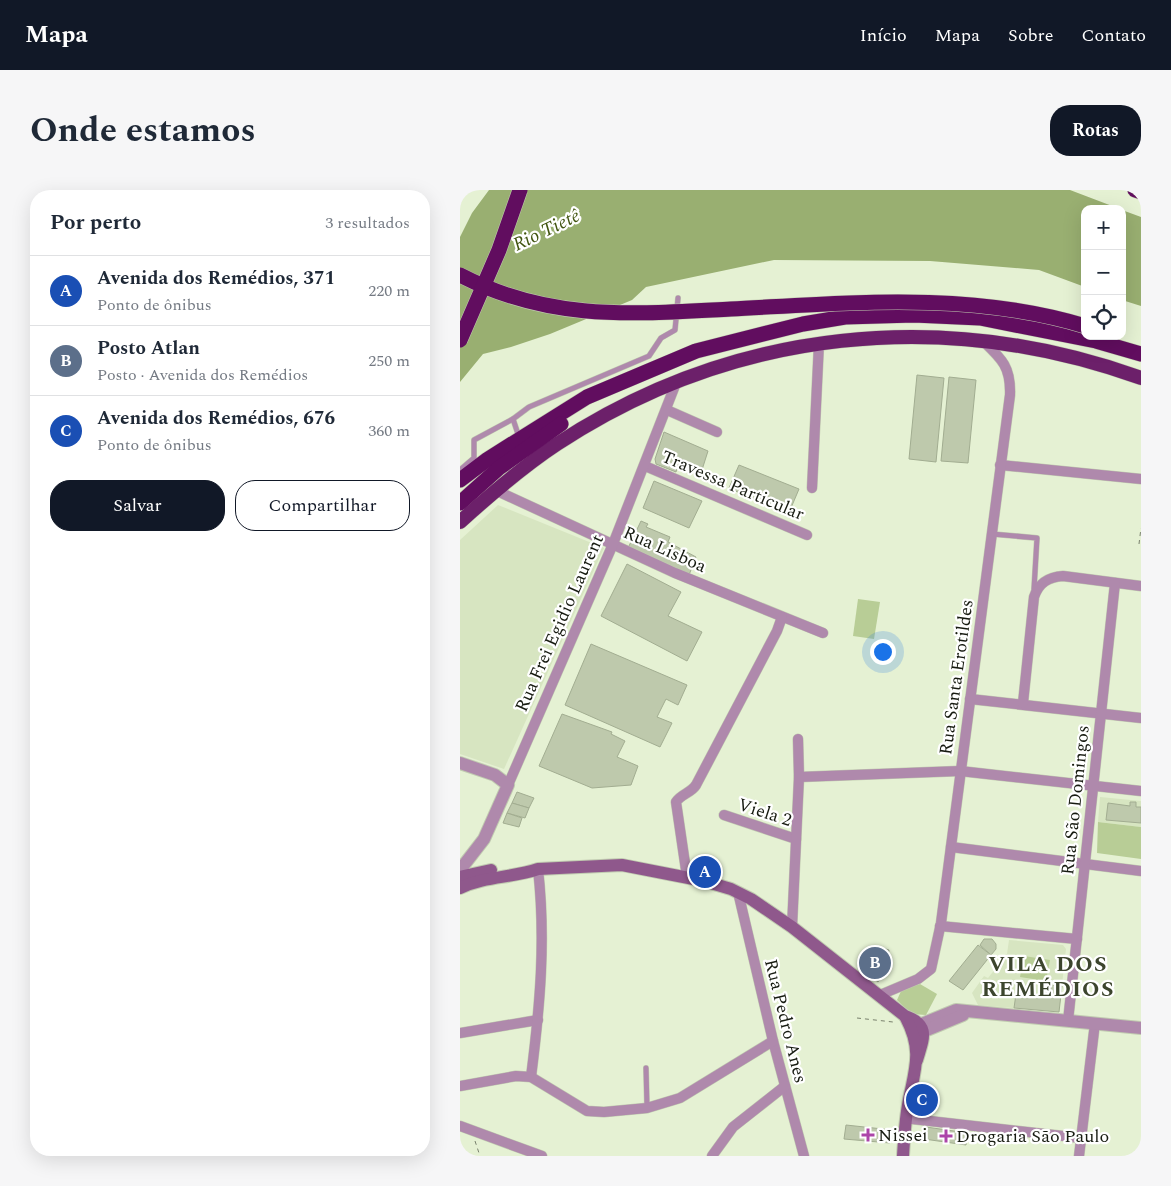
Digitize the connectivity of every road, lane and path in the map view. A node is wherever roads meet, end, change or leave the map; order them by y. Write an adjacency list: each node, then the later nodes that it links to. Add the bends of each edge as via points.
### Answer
1 (520, 190): 7 (highway, bridge, via 499,250)
2 (1135, 190): 3 (highway)
3 (1141, 192)
4 (460, 275): 6 (highway, bridge, via 528,303 605,313 899,301 1016,310)
5 (678, 298): 17 (lane, via 675,330 661,338 649,356 529,407)
6 (1081, 325)
7 (460, 340)
8 (1126, 340): 11 (highway)
9 (983, 341): 10 (highway, via 922,336); 13 (highway, via 1057,352); 21 (street, Rua Santa Erotildes, via 1002,360 1010,381)
10 (819, 343): 15 (highway, via 742,360); 25 (street)
11 (1141, 346)
12 (1141, 354): 14 (highway, via 1096,341 980,318 914,315 845,317 803,324 696,351)
13 (1141, 378)
14 (628, 380): 19 (highway, via 588,397); 27 (highway, via 530,445)
15 (676, 383): 16 (street, Rua Frei Egidio Laurent); 26 (highway, via 634,400 566,439)
16 (667, 410): 18 (street); 20 (street, Rua Frei Egidio Laurent)
17 (513, 419): 19 (lane); 22 (lane, via 474,440 474,458)
18 (717, 432)
19 (519, 439): 24 (highway)
20 (645, 466): 31 (street, Travessa Particular); 32 (street, Rua Frei Egidio Laurent)
21 (1000, 466): 23 (street); 30 (street, Rua Santa Erotildes)
22 (460, 470)
23 (1141, 479)
24 (460, 480)
25 (812, 488)
26 (495, 490): 28 (highway); 32 (street, Rua Lisboa)
27 (460, 503)
28 (460, 522)
29 (1141, 528): 33 (path)
30 (991, 534): 36 (lane, via 1036,538); 39 (street, Rua Santa Erotildes)
31 (807, 535)
32 (614, 544): 37 (street, Rua Lisboa); 47 (street, Rua Frei Egidio Laurent)
33 (1139, 544)
34 (1115, 583): 35 (street); 36 (street, via 1054,577 1040,586); 41 (street, Rua São Domingos)
35 (1141, 586)
36 (1034, 596): 40 (street)
37 (782, 617): 38 (street, Rua Lisboa); 58 (street, via 696,785 676,802)
38 (823, 634)
39 (970, 699): 40 (street); 45 (street, Rua Santa Erotildes)
40 (1023, 703): 41 (street)
41 (1100, 713): 42 (street); 48 (street, Rua São Domingos)
42 (1141, 718)
43 (798, 739): 46 (street)
44 (460, 763): 47 (street, via 495,775)
45 (960, 771): 46 (street); 48 (street); 52 (street, Rua Santa Erotildes)
46 (799, 777): 51 (street)
47 (508, 785): 55 (street, Rua Frei Egidio Laurent, via 484,839)
48 (1093, 785): 49 (street); 53 (street, Rua São Domingos)
49 (1141, 791)
50 (724, 815): 51 (street, Viela 2)
51 (796, 839): 62 (street)
52 (951, 847): 53 (street); 61 (street, Rua Santa Erotildes)
53 (1085, 864): 56 (street); 63 (street, Rua São Domingos)
54 (538, 869): 57 (main road, via 527,866); 58 (main road, via 622,865); 59 (main road, via 472,882); 66 (street, via 543,910)
55 (460, 870)
56 (1141, 871)
57 (460, 877)
58 (687, 877): 60 (main road)
59 (460, 888)
60 (738, 892): 62 (main road); 72 (street, Rua Pedro Anes)
61 (940, 926): 63 (street); 64 (street, Rua Santa Erotildes, via 931,970)
62 (792, 927): 64 (main road)
63 (1077, 939): 67 (street, Rua São Domingos)
64 (880, 995): 69 (main road)
65 (856, 1018): 69 (path)
66 (538, 1020): 71 (street); 74 (street)
67 (1068, 1021): 68 (street); 69 (street, via 966,1012 959,1018)
68 (1095, 1024): 70 (street); 82 (street)
69 (914, 1026): 75 (main road, via 917,1060)
70 (1141, 1028)
71 (460, 1033)
72 (773, 1041): 77 (street, Rua Pedro Anes); 78 (street, via 680,1098)
73 (646, 1068): 78 (lane)
74 (530, 1077): 76 (street, via 516,1076); 78 (street, via 587,1111)
75 (914, 1082): 79 (main road); 88 (main road, via 908,1106)
76 (460, 1086)
77 (785, 1086): 86 (street, via 733,1128); 87 (street, Rua Pedro Anes)
78 (647, 1108)
79 (912, 1119): 82 (street); 88 (main road)
80 (460, 1126): 81 (street)
81 (472, 1131): 83 (street); 84 (path)
82 (1081, 1138): 89 (street)
83 (524, 1152): 85 (street)
84 (480, 1156)
85 (542, 1156)
86 (712, 1156)
87 (804, 1156)
88 (904, 1156)
89 (1079, 1156)

